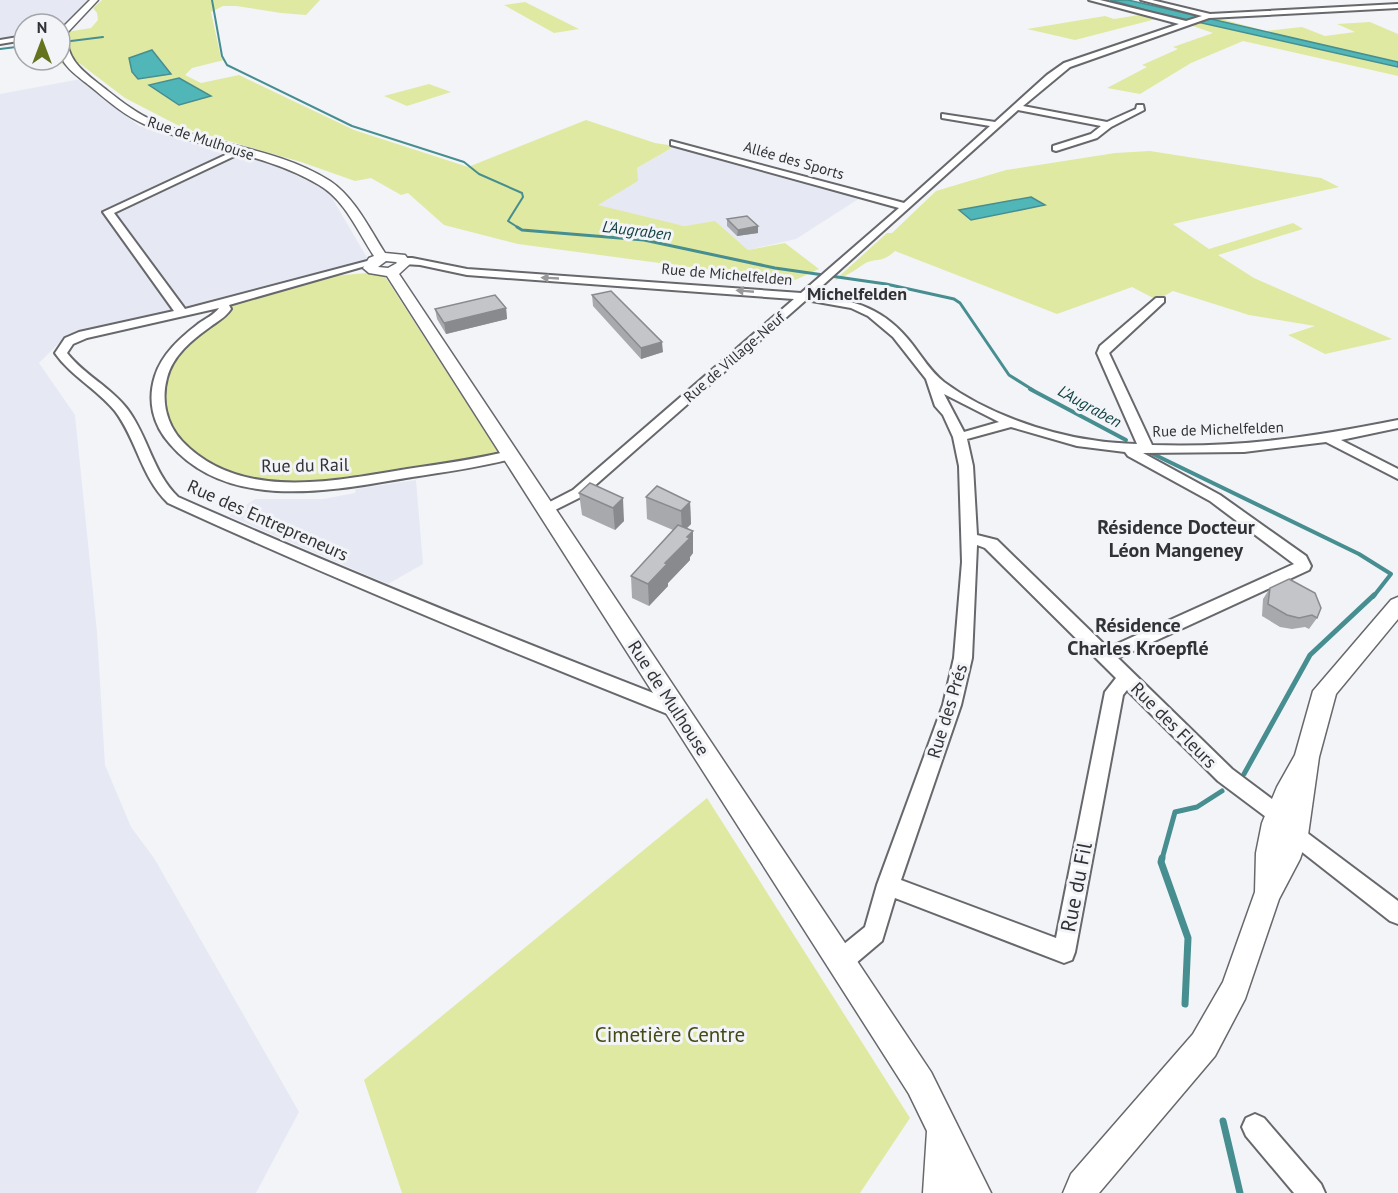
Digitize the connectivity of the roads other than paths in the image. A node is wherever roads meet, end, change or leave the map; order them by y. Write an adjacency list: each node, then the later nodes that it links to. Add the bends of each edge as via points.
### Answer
1 (1092, 0): 8 (street)
2 (1144, 0): 7 (street)
3 (1373, 0): 6 (street)
4 (80, 1): 5 (main road, Rue de Mulhouse)
5 (91, 1): 9 (main road, Rue de Mulhouse)
6 (1395, 6): 7 (street)
7 (1206, 16): 8 (street, Rue de Village-Neuf)
8 (1188, 22): 11 (street, Rue de Village-Neuf, via 1080,59 1050,77)
9 (72, 25)
10 (72, 67): 18 (main road, Rue de Mulhouse, via 136,116)
11 (1016, 107): 14 (street, Rue de Village-Neuf); 15 (street)
12 (1140, 107): 15 (street)
13 (945, 116): 14 (street)
14 (996, 125): 19 (street, Rue de Village-Neuf)
15 (1108, 125): 17 (street, via 1094,136)
16 (674, 143): 19 (street, Allée des Sports)
17 (1056, 148)
18 (239, 152): 20 (main road, Rue de Mulhouse, via 302,172 338,193); 24 (street, via 108,212)
19 (906, 207): 21 (street, Rue de Village-Neuf)
20 (385, 265): 21 (street, Rue de Michelfelden, one-way to 20, via 467,272 444,269 430,262); 23 (street, Rue des Entrepreneurs); 32 (main road, Rue de Mulhouse)
21 (803, 296): 25 (street, Rue de Michelfelden, via 856,306 882,318); 34 (street, Rue de Village-Neuf, via 578,493)
22 (1160, 300): 31 (street, via 1103,353)
23 (222, 304): 24 (street, Rue des Entrepreneurs); 32 (street, Rue du Rail, via 224,312 172,353 162,370 156,394 165,428 196,463 226,478 251,484 310,487)
24 (181, 312): 39 (street, Rue des Entrepreneurs, via 83,335 69,342 61,353 123,413 165,494 302,558)
25 (947, 400): 26 (street, Rue de Michelfelden); 28 (street, Rue des Prés)
26 (1013, 422): 28 (street); 30 (street, Rue de Michelfelden, via 1093,445)
27 (1398, 424): 29 (street, Rue de Michelfelden)
28 (960, 437): 35 (street, Rue des Prés, via 966,466)
29 (1328, 437): 31 (street, Rue de Michelfelden, via 1254,447); 33 (street)
30 (1128, 447): 31 (street, Rue de Michelfelden); 37 (street, via 1215,498 1303,566)
31 (1146, 448)
32 (510, 455): 34 (main road, Rue de Mulhouse)
33 (1398, 475)
34 (547, 509): 39 (main road, Rue de Mulhouse)
35 (970, 538): 37 (street, Rue des Fleurs, via 991,544 1014,577); 43 (street, Rue des Prés, via 959,677)
36 (1398, 605): 40 (main road, via 1325,691)
37 (1105, 657): 38 (street, Rue des Fleurs)
38 (1127, 678): 41 (street, Rue des Fleurs, via 1225,775); 43 (street, Rue du Fil, via 1114,692 1064,952)
39 (677, 710): 46 (main road, Rue de Mulhouse)
40 (1307, 756): 41 (main road); 42 (main road)
41 (1277, 814): 44 (main road, via 1269,844)
42 (1295, 835): 44 (main road); 45 (street)
43 (888, 885): 46 (street, Rue des Prés, via 874,933)
44 (1267, 895): 49 (main road, via 1235,989 1204,1045)
45 (1398, 914)
46 (841, 962): 47 (main road, Rue de Mulhouse, via 920,1083)
47 (942, 1127): 50 (main road); 51 (main road, Rue de Mulhouse)
48 (1255, 1127): 52 (street)
49 (1078, 1191)
50 (940, 1193)
51 (974, 1193)
52 (1312, 1193)

